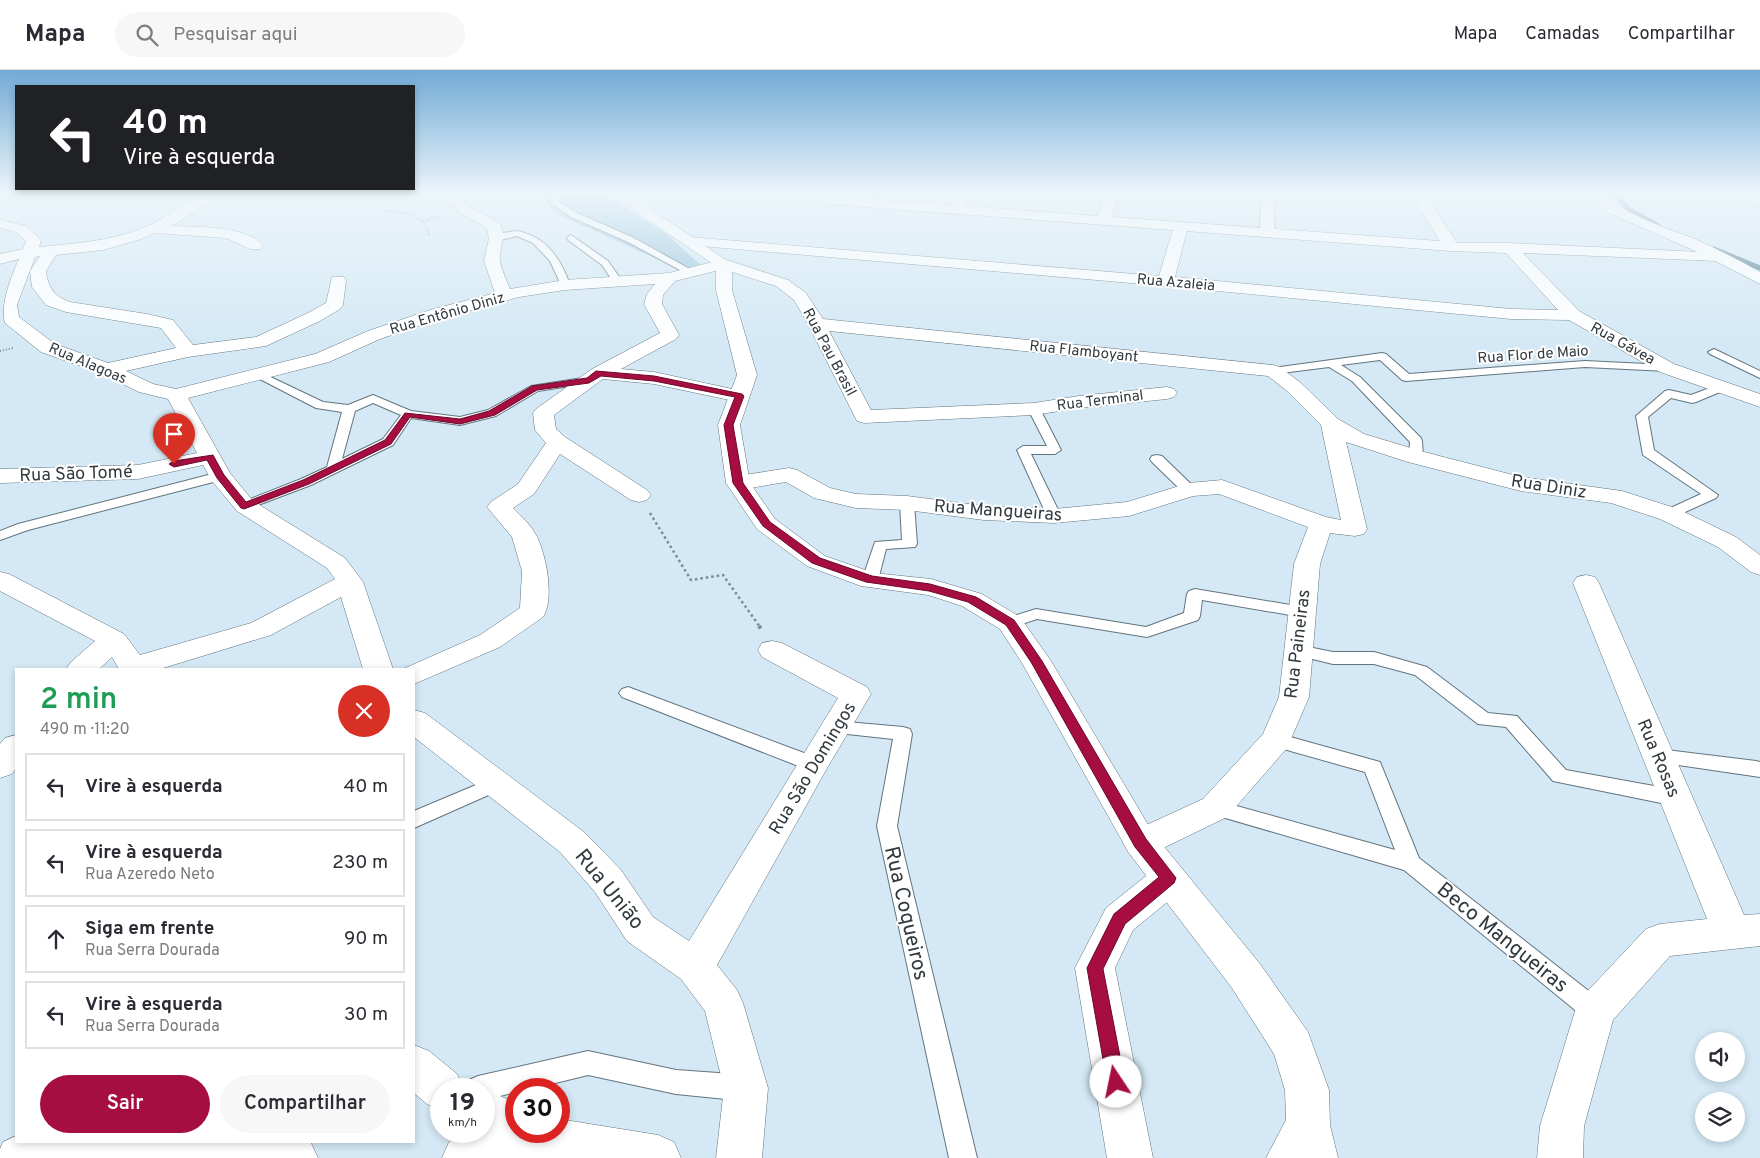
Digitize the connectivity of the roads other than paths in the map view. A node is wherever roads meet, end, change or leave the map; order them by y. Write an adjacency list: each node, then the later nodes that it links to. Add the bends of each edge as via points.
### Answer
1 (33, 243): 19 (street)
2 (111, 243): 18 (street)
3 (249, 243): 15 (street)
4 (495, 243): 31 (street, via 492,262)
5 (539, 243): 30 (lane, via 561,270)
6 (577, 243): 28 (lane, via 605,263)
7 (636, 243): 24 (lane)
8 (692, 243): 23 (street, Rua Pau Brasil)
9 (710, 243): 29 (street, Rua Azaleia)
10 (1177, 243): 29 (street)
11 (1409, 243): 16 (street)
12 (1449, 243): 16 (street)
13 (1688, 243): 20 (street)
14 (1712, 243): 22 (street)
15 (255, 246)
16 (1451, 246): 17 (street)
17 (1510, 248): 20 (street); 32 (street, Rua Gávea)
18 (51, 251): 19 (street); 34 (street, via 38,271 40,287 52,301 66,308 167,324)
19 (29, 252): 21 (street); 38 (street, Rua Alagoas, via 8,306 11,319 48,348)
20 (1718, 256): 26 (street)
21 (0, 259)
22 (1760, 263)
23 (724, 264): 24 (street, Rua Entônio Diniz); 33 (street, Rua Pau Brasil, via 782,283 800,297); 46 (street, via 724,290 747,375)
24 (692, 273): 25 (street, Rua Entônio Diniz)
25 (669, 278): 28 (street, Rua Entônio Diniz); 42 (street, via 654,294 653,304 670,335)
26 (1760, 279)
27 (338, 280): 34 (street, via 334,305 314,317 260,342)
28 (617, 281): 30 (street, Rua Entônio Diniz)
29 (1166, 281): 32 (street, Rua Azaleia, via 1510,314)
30 (565, 285): 31 (street, Rua Entônio Diniz)
31 (504, 296): 40 (street, Rua Entônio Diniz, via 436,314 374,335 322,358)
32 (1573, 314): 37 (street, Rua Gávea)
33 (817, 324): 39 (street, Rua Flamboyant); 49 (street, Rua Pau Brasil, via 864,416)
34 (188, 351): 38 (street)
35 (1714, 352): 41 (lane)
36 (1329, 362): 37 (lane, Rua Flor de Maio, via 1382,356 1406,378 1585,364); 39 (lane, Rua Flor de Maio); 53 (lane, via 1356,379 1416,441)
37 (1667, 368): 43 (street, Rua Gávea)
38 (107, 369): 45 (street, Rua Alagoas, via 146,388)
39 (1273, 370): 51 (street)
40 (260, 375): 45 (street, Rua Entônio Diniz); 48 (lane, via 320,405)
41 (1760, 375)
42 (594, 377): 46 (street, via 654,378); 50 (lane, via 535,388 492,413 460,421); 52 (street, via 543,413 546,430)
43 (1723, 387): 47 (street, Rua Gávea); 63 (lane, via 1692,399 1669,394 1642,416 1648,452 1711,494)
44 (1167, 393): 49 (street, Rua Terminal)
45 (176, 395): 55 (street)
46 (740, 396): 58 (street, via 729,425)
47 (1760, 401)
48 (349, 409): 50 (lane, via 373,399); 56 (lane)
49 (1034, 409): 64 (lane, via 1055,450 1023,450)
50 (408, 414): 56 (lane, via 388,442)
51 (1331, 423): 53 (street, Rua Diniz, via 1356,439); 65 (street, Rua Mangueiras, via 1355,529)
52 (558, 442): 60 (street); 80 (street, via 526,489 499,507 524,535 535,571 533,611 490,641)
53 (1416, 457): 63 (street, Rua Diniz, via 1521,484 1614,496)
54 (1157, 459): 59 (lane)
55 (215, 466): 57 (street, Rua São Tomé); 62 (street); 66 (lane)
56 (334, 469): 62 (lane)
57 (0, 476)
58 (738, 483): 61 (street, Rua Mangueiras, via 789,475 822,493 856,501); 69 (street, via 766,524 816,561)
59 (1189, 490): 64 (street, Rua Mangueiras, via 1129,509); 65 (street, Rua Mangueiras, via 1222,487)
60 (639, 495)
61 (907, 503): 64 (street, Rua Mangueiras, via 984,513); 69 (lane, via 910,544 880,545)
62 (244, 506): 70 (street, via 336,564)
63 (1669, 514): 67 (street, Rua Diniz, via 1727,542)
64 (1054, 516)
65 (1320, 524): 72 (street, Rua Paineiras, via 1307,564)
66 (0, 536)
67 (1760, 567)
68 (0, 580): 74 (street)
69 (870, 580): 73 (street, via 930,587 972,600)
70 (350, 582): 78 (street, via 261,629); 79 (street)
71 (1586, 583): 86 (street, Rua Rosas)
72 (1302, 612): 73 (lane, via 1195,594 1192,616 1147,632 1036,614); 76 (street, Rua Paineiras)
73 (1010, 623): 94 (street, via 1036,661)
74 (114, 640): 77 (street); 78 (street)
75 (772, 650): 83 (street, Rua São Domingos, via 856,694)
76 (1298, 650): 84 (street, Rua Paineiras, via 1294,697); 91 (lane, via 1332,658 1374,658 1421,671 1484,719 1511,721 1560,776)
77 (82, 668)
78 (134, 668)
79 (378, 668)
80 (415, 674)
81 (628, 693): 87 (lane)
82 (415, 722): 90 (street, Rua União)
83 (836, 727): 87 (street, Rua São Domingos); 112 (lane, Rua Coqueiros, via 903,734 887,826)
84 (1276, 740): 92 (street, Rua Paineiras); 95 (lane, Beco Mangueiras, via 1373,767)
85 (15, 747): 88 (street)
86 (1658, 756): 89 (lane); 91 (street, Rua Rosas)
87 (813, 764): 98 (street, Rua São Domingos)
88 (0, 766)
89 (1760, 770)
90 (494, 784): 93 (lane); 98 (street, Rua União, via 572,842 608,881 640,930)
91 (1676, 798): 97 (street, Rua Rosas)
92 (1216, 808): 94 (street, Rua Paineiras); 95 (lane, Beco Mangueiras)
93 (415, 820)
94 (1141, 843): 96 (street)
95 (1411, 863): 99 (lane, Beco Mangueiras)
96 (1169, 878): 106 (street, via 1246,976 1293,1046 1307,1090); 113 (street, via 1119,919 1095,968)
97 (1746, 931): 99 (street, via 1660,941)
98 (695, 967): 103 (street, Rua União, via 723,1003)
99 (1595, 1010): 114 (street, via 1562,1126)
100 (415, 1066): 101 (street)
101 (430, 1079)
102 (495, 1085): 103 (lane, via 588,1063 676,1082)
103 (746, 1088): 111 (street, Rua União)
104 (570, 1140): 110 (street)
105 (505, 1142): 109 (street)
106 (1304, 1147)
107 (19, 1158): 108 (street, via 237,1144)
108 (295, 1158)
109 (465, 1158)
110 (658, 1158)
111 (739, 1158)
112 (963, 1158)
113 (1130, 1158)
114 (1560, 1158)

